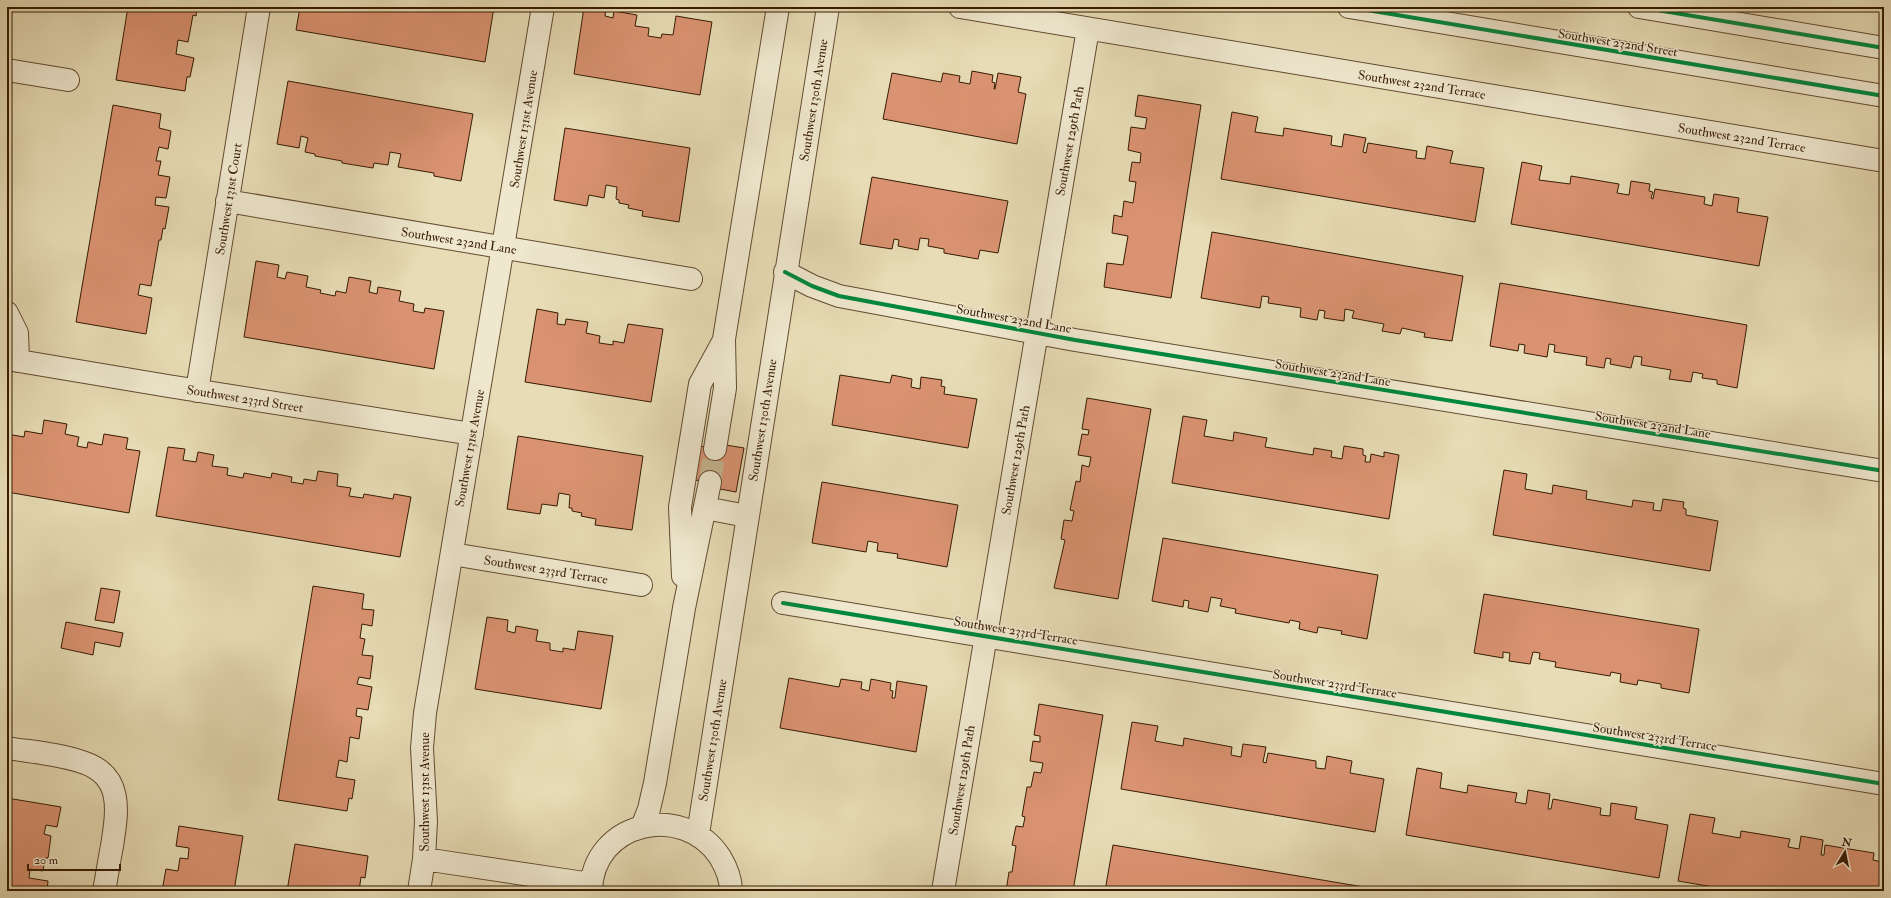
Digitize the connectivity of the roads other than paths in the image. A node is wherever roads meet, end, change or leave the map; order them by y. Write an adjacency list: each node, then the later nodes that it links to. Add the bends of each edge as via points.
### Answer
1 (260, 7): 14 (street, Southwest 131st Court)
2 (543, 7): 15 (street, Southwest 131st Avenue)
3 (778, 7): 20 (street)
4 (828, 7): 16 (street, Southwest 130th Avenue)
5 (960, 7): 8 (street, Southwest 232nd Terrace)
6 (1349, 7): 12 (street, Southwest 232nd Street)
7 (1639, 7): 9 (street)
8 (1088, 29): 13 (street, Southwest 232nd Terrace); 19 (street, Southwest 129th Path)
9 (1884, 48)
10 (7, 70): 11 (street)
11 (68, 80)
12 (1884, 96)
13 (1884, 161)
14 (227, 202): 15 (street, Southwest 232nd Lane); 22 (street, Southwest 131st Court)
15 (503, 247): 17 (street, Southwest 232nd Lane); 23 (street, Southwest 131st Avenue)
16 (785, 272): 19 (street, Southwest 232nd Lane, via 839,296); 28 (street, Southwest 130th Avenue)
17 (690, 279)
18 (7, 313): 21 (street, Southwest 233rd Street, via 17,333)
19 (1036, 333): 25 (street, Southwest 232nd Lane); 33 (street, Southwest 129th Path)
20 (724, 339): 24 (street, via 725,388); 32 (street, via 700,384 680,507)
21 (13, 360): 22 (street, Southwest 233rd Street)
22 (197, 391): 23 (street, Southwest 233rd Street)
23 (472, 434): 29 (street, Southwest 131st Avenue)
24 (715, 449)
25 (1884, 471)
26 (710, 482): 27 (street)
27 (706, 508): 28 (street); 32 (street)
28 (747, 516): 37 (street, Southwest 130th Avenue)
29 (452, 554): 30 (street, Southwest 233rd Terrace); 38 (street, Southwest 131st Avenue, via 424,730)
30 (641, 585)
31 (783, 603): 33 (street, Southwest 233rd Terrace)
32 (684, 608): 36 (street, via 655,784)
33 (985, 635): 35 (street, Southwest 233rd Terrace); 43 (street, Southwest 129th Path)
34 (7, 748): 40 (street, via 85,762 107,779 114,794 116,817)
35 (1884, 784)
36 (642, 827): 37 (street, via 670,824); 39 (street, via 613,842 595,868)
37 (698, 834): 42 (street, via 714,848 726,866)
38 (424, 860): 39 (street); 41 (street, Southwest 131st Avenue)
39 (591, 887)
40 (104, 891)
41 (419, 891)
42 (731, 891)
43 (943, 891)

